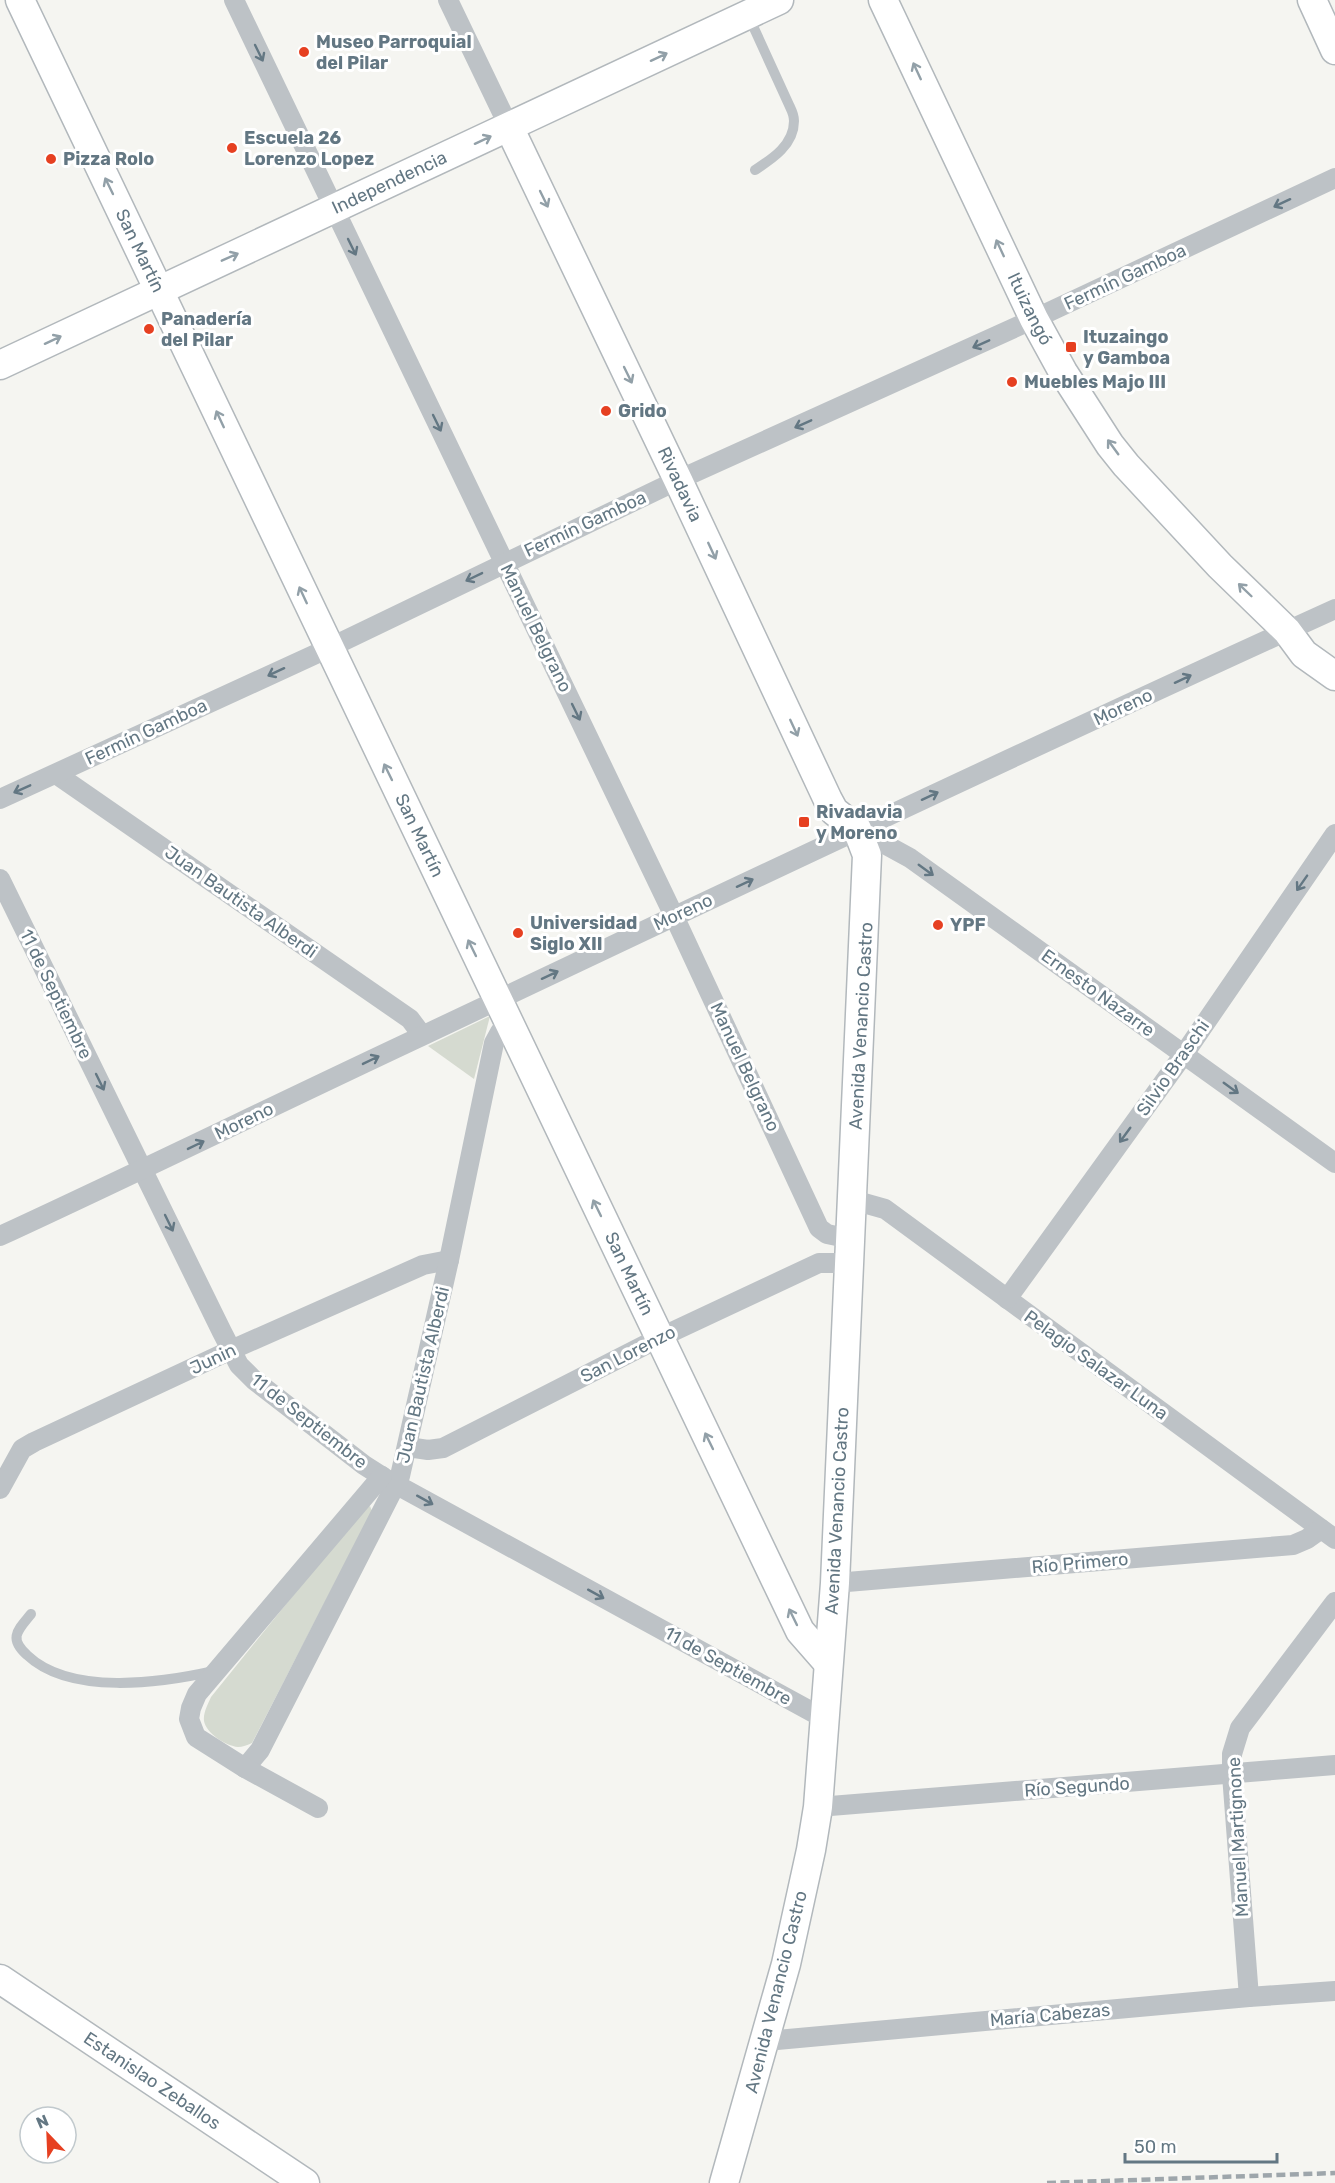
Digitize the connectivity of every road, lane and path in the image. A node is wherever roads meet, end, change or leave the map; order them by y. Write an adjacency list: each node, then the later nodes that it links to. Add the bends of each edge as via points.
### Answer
1 (20, 0): 13 (street, San Martín, one-way to 1)
2 (234, 0): 12 (street, Manuel Belgrano, one-way to 12)
3 (448, 0): 9 (street, Rivadavia)
4 (779, 0): 7 (street, Independencia)
5 (883, 0): 14 (street, Ituizangó, one-way to 5)
6 (1312, 0): 8 (street)
7 (748, 15): 9 (street, Independencia, one-way to 7); 10 (lane, via 794,121 781,152)
8 (1335, 50)
9 (509, 127): 12 (street, Independencia, one-way to 9); 16 (street, Rivadavia, one-way to 16)
10 (755, 170)
11 (1335, 178): 14 (street, Fermín Gamboa, one-way to 14)
12 (334, 210): 13 (street, Independencia, one-way to 12); 17 (street, Manuel Belgrano, one-way to 17)
13 (158, 290): 15 (street, Independencia, one-way to 13); 20 (street, San Martín, one-way to 13)
14 (1034, 320): 16 (street, Fermín Gamboa, one-way to 16); 19 (street, Ituizangó, one-way to 14, via 1220,566 1126,465 1063,372)
15 (0, 365)
16 (678, 480): 17 (street, Fermín Gamboa); 25 (street, Rivadavia, one-way to 25, via 828,800 834,811)
17 (504, 562): 20 (street, Fermín Gamboa, one-way to 20); 28 (street, Manuel Belgrano, one-way to 28)
18 (1335, 609): 19 (street, Moreno)
19 (1287, 630): 21 (street, via 1317,640); 22 (street, via 1304,654); 25 (street, Moreno, one-way to 19)
20 (329, 648): 23 (street, Fermín Gamboa, one-way to 23); 29 (street, San Martín, one-way to 20)
21 (1335, 654)
22 (1335, 676)
23 (56, 774): 24 (street, Fermín Gamboa, one-way to 24); 31 (street, Juan Bautista Alberdi, via 410,1019)
24 (0, 799)
25 (857, 830): 28 (street, Moreno, one-way to 25); 32 (street, Ernesto Nazarre, one-way to 32, via 910,858); 35 (street, Avenida Venancio Castro, via 868,866)
26 (1335, 834): 32 (street, Silvio Braschi, one-way to 32)
27 (0, 879): 34 (street, 11 de Septiembre, one-way to 34)
28 (674, 916): 29 (street, Moreno, one-way to 28); 37 (street, Manuel Belgrano, via 819,1228)
29 (497, 1000): 30 (street, San Martín); 31 (street, Moreno)
30 (509, 1026): 38 (street, Juan Bautista Alberdi, via 500,1032 494,1044); 40 (street, San Martín, one-way to 30)
31 (422, 1035): 34 (street, Moreno, one-way to 31)
32 (1184, 1054): 33 (street, Ernesto Nazarre, one-way to 33); 39 (street, Silvio Braschi, one-way to 39)
33 (1335, 1163)
34 (143, 1170): 36 (street, Moreno); 41 (street, 11 de Septiembre, one-way to 41)
35 (853, 1200): 37 (street, Avenida Venancio Castro); 39 (street, Pelagio Salazar Luna, via 885,1209)
36 (0, 1236)
37 (850, 1251): 40 (street, San Lorenzo); 46 (street, Avenida Venancio Castro)
38 (449, 1260): 41 (street, Junin, via 423,1264); 42 (street, Juan Bautista Alberdi)
39 (1007, 1299): 45 (street, Pelagio Salazar Luna)
40 (659, 1338): 42 (street, San Lorenzo, via 443,1448); 49 (street, San Martín, one-way to 40, via 800,1631)
41 (231, 1350): 43 (street, 11 de Septiembre, via 239,1365 269,1393); 44 (street, Junin, via 22,1449)
42 (408, 1447): 43 (street, Juan Bautista Alberdi)
43 (389, 1480): 50 (street, Juan Bautista Alberdi); 51 (street, 11 de Septiembre, one-way to 51); 53 (street, Juan Bautista Alberdi, via 260,1750)
44 (0, 1489)
45 (1328, 1534): 46 (street, Río Primero, via 1293,1545)
46 (835, 1583): 49 (street, Avenida Venancio Castro)
47 (1335, 1602): 54 (street, Manuel Martignone, via 1240,1728 1232,1754)
48 (32, 1614): 50 (lane, via 17,1630 18,1647 35,1662 81,1681 137,1682)
49 (828, 1663): 51 (street, Avenida Venancio Castro)
50 (217, 1670): 53 (street, Juan Bautista Alberdi, via 196,1694 189,1719 196,1737)
51 (825, 1719): 55 (street, Avenida Venancio Castro)
52 (1335, 1766): 54 (street, Río Segundo)
53 (245, 1768): 56 (street)
54 (1232, 1775): 55 (street, Río Segundo); 59 (street, Manuel Martignone)
55 (818, 1807): 60 (street, Avenida Venancio Castro)
56 (318, 1808)
57 (0, 1979): 61 (street, Estanislao Zeballos)
58 (1335, 1991): 59 (street, María Cabezas)
59 (1249, 1997): 60 (street, María Cabezas)
60 (766, 2041): 62 (street, Avenida Venancio Castro)
61 (306, 2183)
62 (724, 2183)

